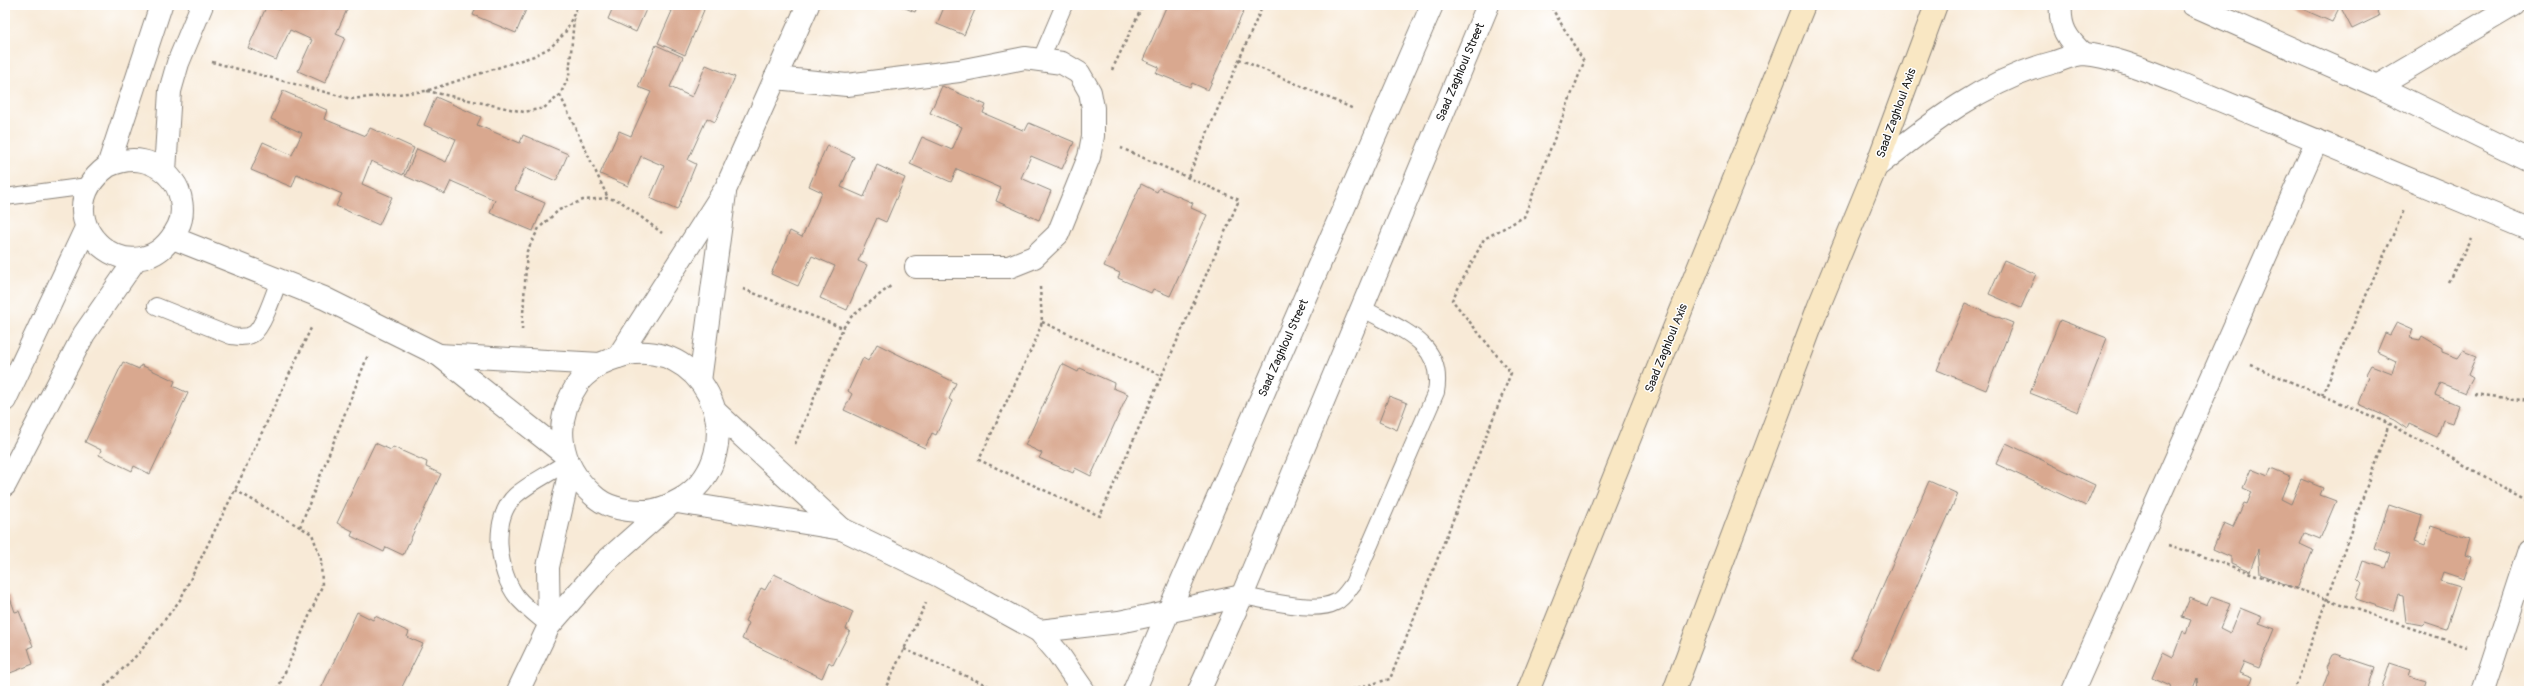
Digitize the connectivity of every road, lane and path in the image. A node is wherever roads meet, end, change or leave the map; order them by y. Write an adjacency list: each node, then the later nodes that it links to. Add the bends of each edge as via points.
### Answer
1 (161, 5): 30 (street)
2 (202, 5): 17 (street)
3 (578, 5): 16 (path)
4 (808, 5): 21 (street)
5 (1064, 5): 20 (lane)
6 (1143, 5): 25 (path)
7 (1263, 5): 19 (path)
8 (1432, 5): 26 (street, Saad Zaghloul Street)
9 (1488, 5): 52 (street, Saad Zaghloul Street)
10 (1550, 5): 94 (path, via 1584,62 1524,217 1484,239 1452,300 1511,373 1390,679)
11 (1804, 5): 95 (main road, Saad Zaghloul Axis)
12 (1936, 5): 31 (main road, Saad Zaghloul Axis)
13 (2061, 5): 18 (street, via 2059,19 2067,39)
14 (2193, 5): 22 (street)
15 (2514, 5): 22 (street)
16 (574, 16): 23 (path, via 565,33 551,47 534,56); 24 (path, via 568,76)
17 (182, 54): 23 (path, via 351,99); 32 (street, via 170,91)
18 (2083, 54): 28 (street, via 2124,63 2174,81); 31 (street, via 2031,68 1989,86 1941,116)
19 (1239, 59): 26 (path); 33 (path)
20 (1040, 60): 21 (street, via 1025,58 959,71 847,85); 25 (street, via 1062,63 1079,73 1090,92)
21 (775, 78): 36 (street)
22 (2377, 86): 29 (street)
23 (426, 91): 24 (path, via 524,112 544,108)
24 (560, 95): 38 (path)
25 (1093, 108): 27 (street)
26 (1382, 121): 81 (street, Saad Zaghloul Street)
27 (1093, 136): 33 (path); 44 (street, via 1089,157 1058,234)
28 (2317, 140): 34 (street); 56 (street)
29 (2529, 160)
30 (108, 166): 32 (street, via 118,161 136,160 153,164); 35 (street, via 96,175)
31 (1876, 167): 96 (main road, Saad Zaghloul Axis, via 1818,308)
32 (165, 171): 42 (street, via 180,196 182,210 180,224)
33 (1188, 178): 60 (path, via 1239,200)
34 (2416, 182): 39 (street); 63 (path)
35 (88, 186): 37 (lane); 40 (street, via 84,200)
36 (726, 188): 43 (street); 47 (street)
37 (5, 197)
38 (608, 198): 43 (path, via 620,200); 58 (path, via 583,200 559,210 539,228 527,251)
39 (2487, 211): 41 (street); 49 (path)
40 (86, 228): 45 (street, via 100,247 122,258); 64 (street)
41 (2529, 229)
42 (173, 238): 45 (street, via 163,248); 48 (street)
43 (685, 250): 59 (street)
44 (1034, 257): 46 (street, via 1009,267); 53 (path, via 1041,297)
45 (136, 259): 70 (street, via 84,334)
46 (916, 267): 55 (path, via 860,309)
47 (713, 277): 55 (path); 61 (street)
48 (279, 280): 50 (street); 51 (lane, via 261,325 254,334 241,338)
49 (2448, 282)
50 (324, 298): 54 (street); 71 (path)
51 (156, 306)
52 (1362, 308): 79 (street, Saad Zaghloul Street); 79 (lane, via 1422,343 1432,353 1437,365 1436,392 1353,584 1346,593 1327,606 1314,608)
53 (1042, 322): 60 (path); 60 (path, via 1038,337 979,460 1100,516)
54 (381, 324): 57 (street); 74 (path)
55 (844, 328): 69 (path)
56 (2222, 353): 63 (path); 76 (street)
57 (439, 355): 58 (street); 68 (street)
58 (520, 360): 59 (street)
59 (609, 360): 61 (street, via 635,353 665,358 687,368); 68 (street, via 580,380 567,403 561,428)
60 (1162, 376)
61 (700, 380): 66 (street)
62 (2475, 394): 65 (path)
63 (2322, 395): 67 (path)
64 (5, 400)
65 (2529, 401)
66 (716, 412): 69 (street); 73 (street, via 716,454 707,473 694,490)
67 (2390, 424): 72 (path); 80 (path)
68 (567, 462): 73 (street, via 581,485 595,498 612,506 643,511); 82 (street, via 548,567); 82 (lane, via 516,495 509,503 501,523 503,566 512,588 518,598)
69 (782, 474): 75 (street)
70 (5, 484)
71 (236, 490): 74 (path); 86 (path, via 180,600 140,653)
72 (2529, 501)
73 (672, 504): 75 (street); 82 (street, via 605,562)
74 (300, 527): 87 (path, via 312,534 321,559 322,586)
75 (842, 529): 78 (street)
76 (2142, 536): 80 (path); 97 (street)
77 (2529, 550): 85 (street)
78 (939, 576): 83 (street); 84 (path)
79 (1242, 596): 81 (street); 93 (street, Saad Zaghloul Street)
80 (2327, 599): 85 (path); 98 (path)
81 (1168, 611): 83 (street, via 1119,622); 92 (street, Saad Zaghloul Street)
82 (549, 626): 88 (street)
83 (1039, 631): 91 (street)
84 (904, 649): 89 (path); 90 (path)
85 (2494, 657): 99 (street)
86 (100, 691)
87 (277, 691)
88 (519, 691)
89 (884, 691)
90 (1000, 691)
91 (1084, 691)
92 (1134, 691)
93 (1199, 691)
94 (1346, 691)
95 (1528, 691)
96 (1674, 691)
97 (2073, 691)
98 (2294, 691)
99 (2483, 691)

